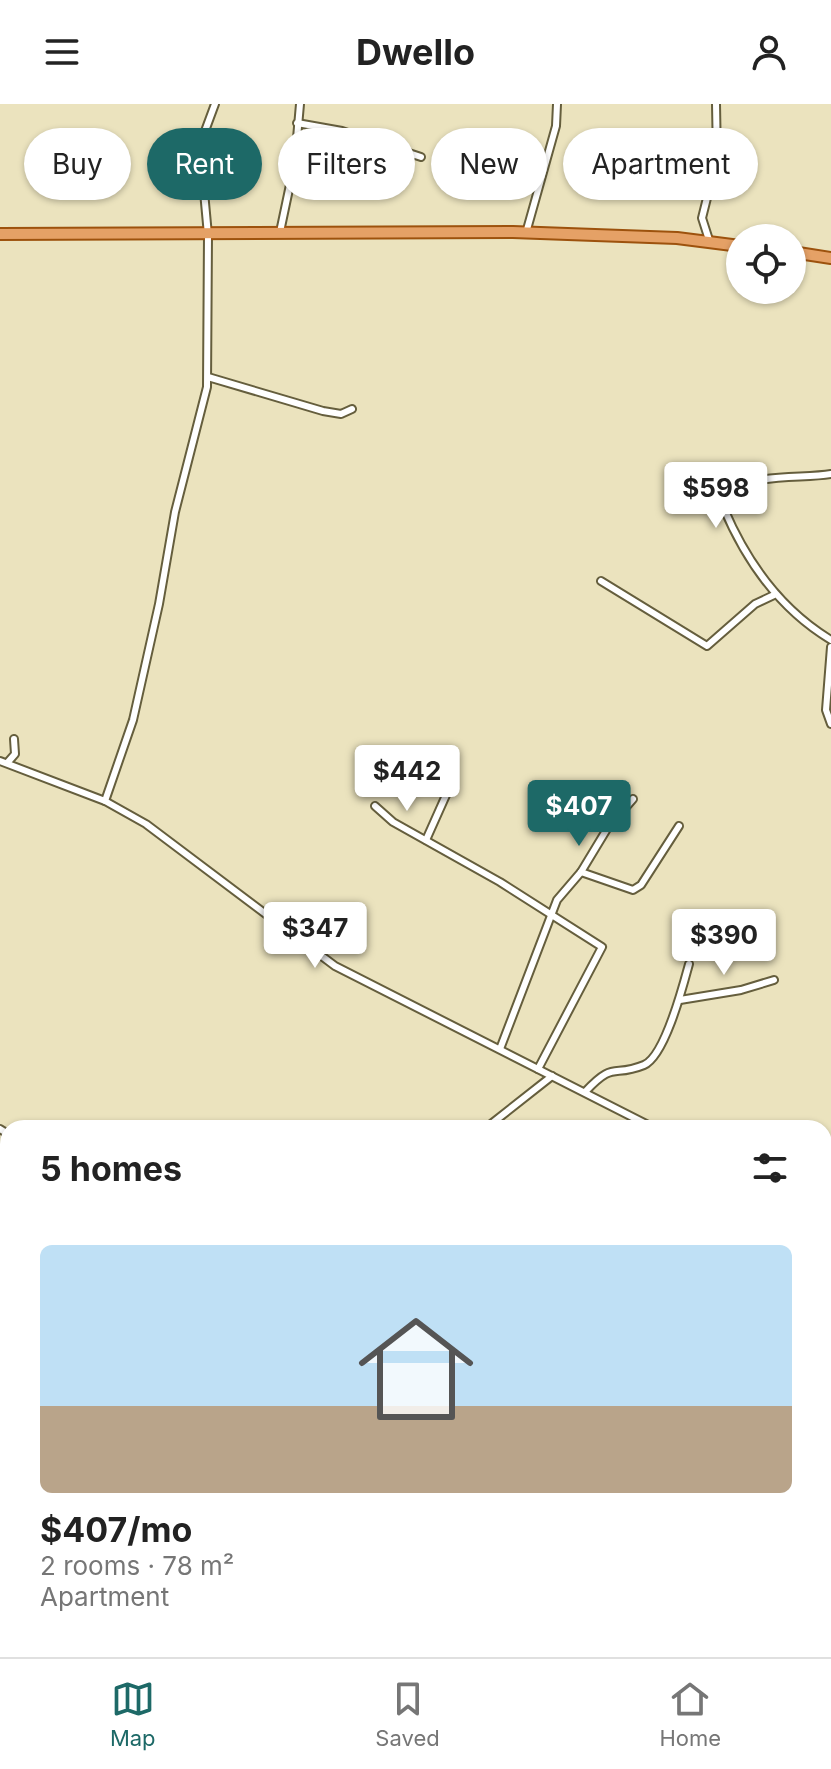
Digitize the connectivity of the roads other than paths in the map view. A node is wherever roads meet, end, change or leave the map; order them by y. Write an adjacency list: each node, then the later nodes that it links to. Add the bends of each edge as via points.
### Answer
1 (215, 104): 10 (street, via 205,131 202,170)
2 (300, 104): 5 (street)
3 (557, 104): 8 (street, via 556,126)
4 (716, 104): 11 (street, via 717,158 702,218)
5 (297, 123): 6 (street, via 342,131); 7 (street)
6 (421, 157)
7 (280, 232): 8 (main road); 10 (main road)
8 (526, 233): 11 (main road)
9 (0, 234): 10 (main road)
10 (208, 235): 15 (street)
11 (710, 243): 12 (main road)
12 (726, 245)
13 (806, 254): 14 (main road)
14 (831, 258)
15 (208, 377): 16 (street, via 323,411 341,414); 27 (street, via 168,541 133,720)
16 (352, 409)
17 (831, 474): 19 (street, via 756,481 727,495 722,504 734,535)
18 (601, 581): 19 (street, via 707,646 755,604)
19 (774, 595): 20 (street)
20 (831, 640)
21 (831, 647): 22 (street, via 826,710)
22 (831, 724)
23 (14, 739): 24 (street, via 15,754)
24 (4, 761): 27 (street)
25 (451, 784): 30 (street)
26 (633, 799): 31 (street)
27 (105, 801): 36 (street, via 157,832 335,966)
28 (375, 806): 30 (street)
29 (679, 826): 31 (street, via 633,890)
30 (426, 840): 32 (street)
31 (581, 872): 32 (street)
32 (550, 915): 36 (street); 37 (street, via 603,949)
33 (689, 964): 35 (street)
34 (774, 980): 35 (street)
35 (680, 1000): 39 (street, via 652,1060 605,1071)
36 (500, 1049): 37 (street)
37 (538, 1069): 38 (street)
38 (552, 1076): 39 (street); 40 (street)
39 (585, 1092): 41 (street)
40 (496, 1120)
41 (639, 1120)

